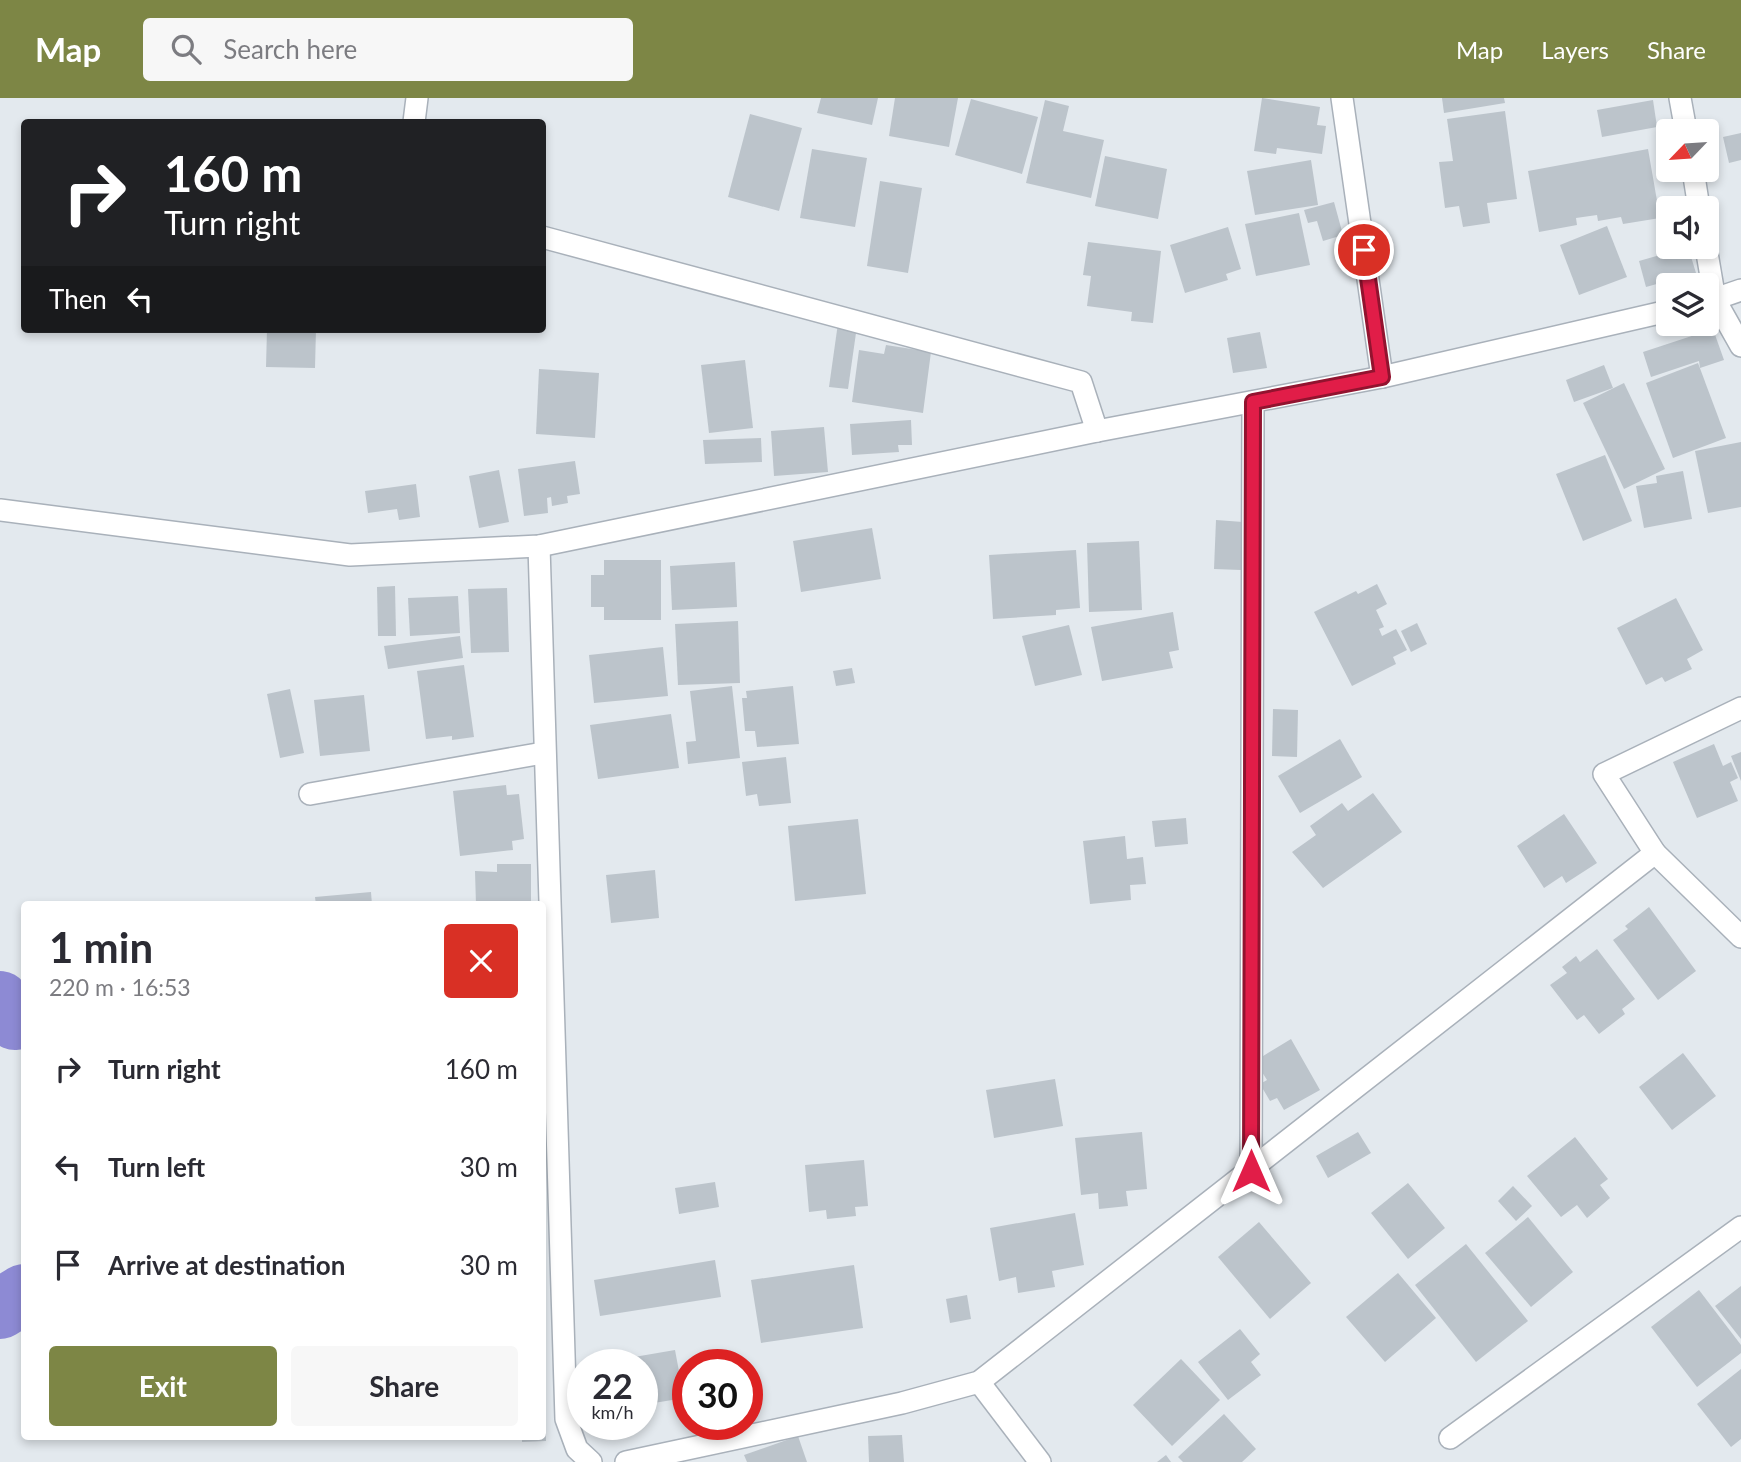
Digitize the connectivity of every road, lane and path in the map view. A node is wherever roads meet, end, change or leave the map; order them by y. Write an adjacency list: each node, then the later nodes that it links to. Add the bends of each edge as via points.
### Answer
1 (417, 98): 4 (street)
2 (1342, 98): 12 (street)
3 (1680, 98): 5 (street)
4 (414, 119)
5 (1684, 119)
6 (546, 238): 14 (street, via 1081,382)
7 (1741, 290): 8 (street)
8 (1719, 298)
9 (1719, 313): 11 (street)
10 (1656, 314): 12 (street)
11 (1741, 346)
12 (1382, 377): 13 (street)
13 (1253, 402): 14 (street); 22 (street)
14 (1097, 431): 16 (street)
15 (0, 510): 16 (street, via 350,555)
16 (540, 546): 18 (street)
17 (1741, 708): 20 (street, via 1604,774)
18 (543, 752): 19 (street); 26 (street, via 566,1419 577,1449)
19 (310, 794)
20 (1655, 853): 21 (street); 22 (street)
21 (1741, 937)
22 (1251, 1171): 24 (street)
23 (1741, 1227): 25 (street)
24 (979, 1382): 27 (street); 28 (street)
25 (1450, 1438)
26 (591, 1462)
27 (626, 1462)
28 (1040, 1462)

